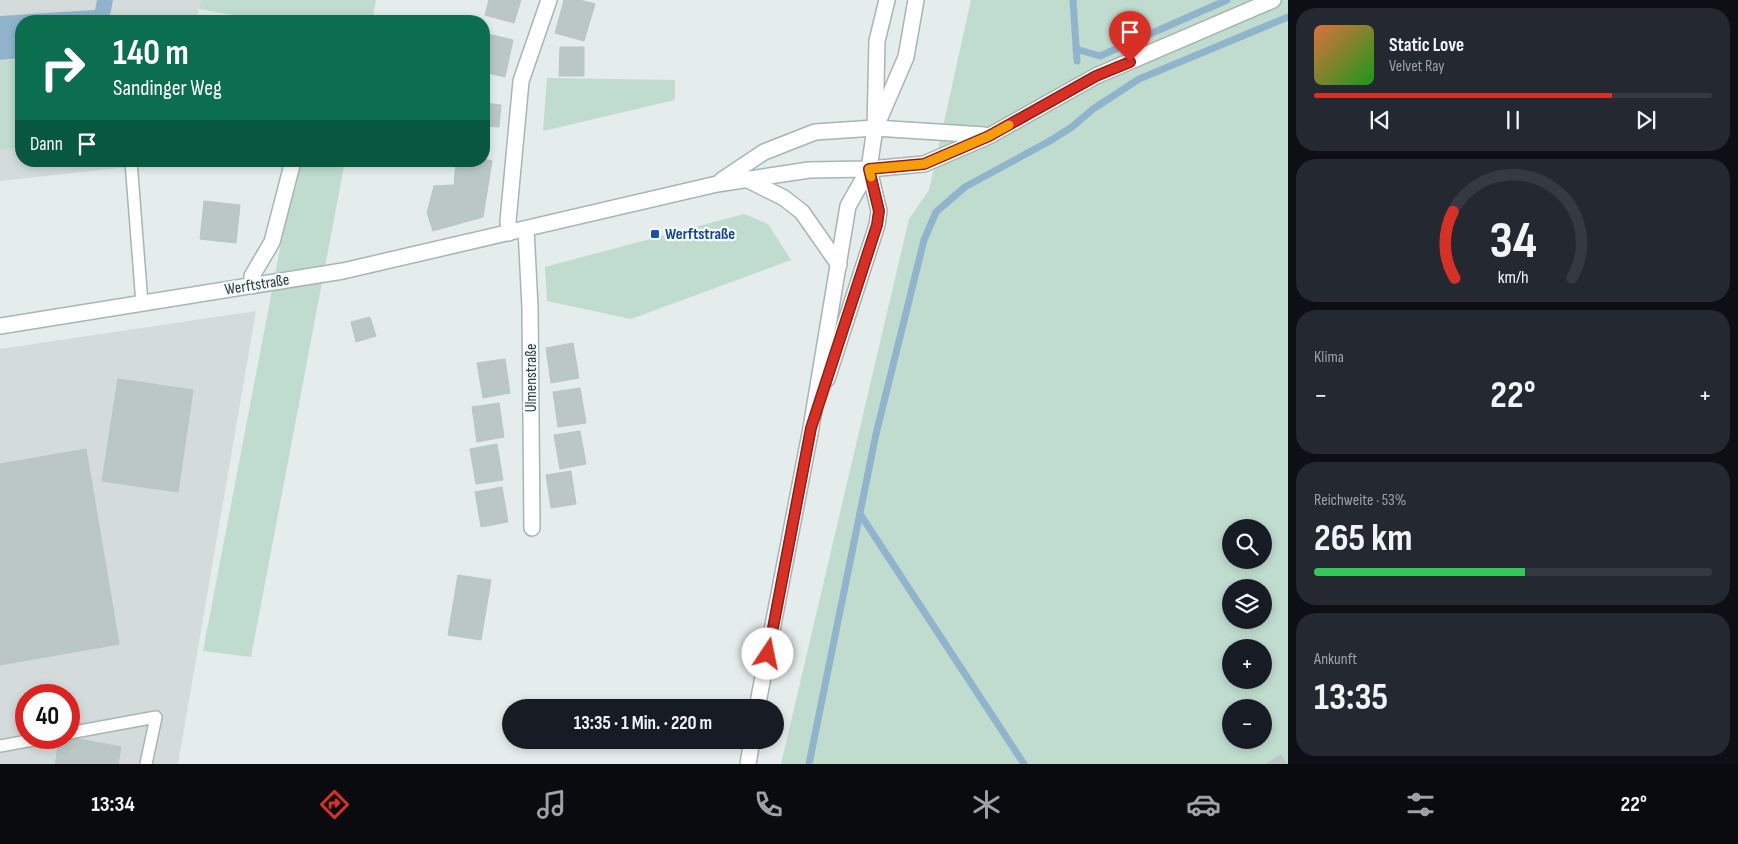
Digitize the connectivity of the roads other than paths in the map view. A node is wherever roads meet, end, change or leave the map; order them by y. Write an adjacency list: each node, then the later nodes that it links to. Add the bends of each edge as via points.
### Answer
1 (549, 0): 13 (street, via 521,81)
2 (887, 0): 5 (street, via 877,41)
3 (916, 0): 5 (street, via 906,57)
4 (1273, 0): 6 (street, Werftstraße, via 1096,76)
5 (875, 128): 6 (street, Werftstraße); 9 (street); 11 (street, Werftstraße, via 814,132 764,152)
6 (989, 136): 9 (street, Werftstraße, via 924,164)
7 (131, 167): 16 (lane)
8 (291, 167): 15 (street, via 272,242 252,276)
9 (869, 169): 10 (street, Werftstraße, via 809,170); 14 (street, via 848,206); 18 (street, via 879,211 877,225)
10 (746, 179): 11 (street, Werftstraße); 14 (street, via 784,198 802,212)
11 (717, 184): 12 (street, Werftstraße)
12 (526, 229): 13 (street, Werftstraße); 19 (street, Ulmenstraße)
13 (509, 233): 15 (street, Werftstraße, via 344,271)
14 (839, 264): 18 (street)
15 (252, 286): 16 (street, Werftstraße)
16 (142, 304): 17 (street, Werftstraße)
17 (0, 326)
18 (811, 428): 20 (street)
19 (532, 528)
20 (759, 699)
21 (80, 731): 25 (lane, via 156,717)
22 (15, 743): 23 (lane)
23 (0, 746)
24 (750, 749): 26 (street)
25 (146, 764)
26 (748, 764)

